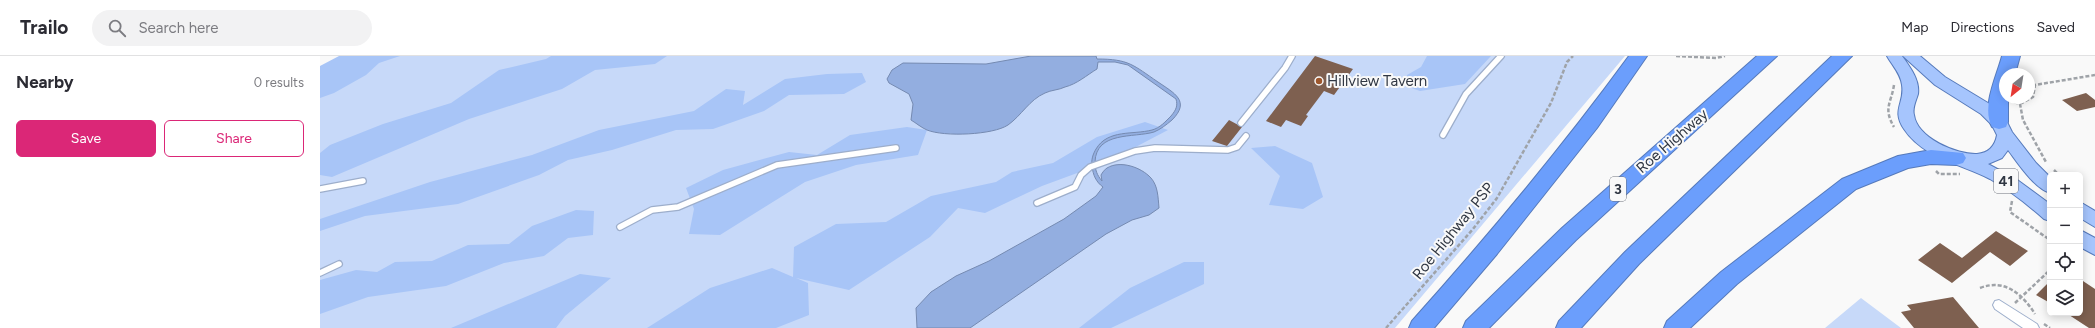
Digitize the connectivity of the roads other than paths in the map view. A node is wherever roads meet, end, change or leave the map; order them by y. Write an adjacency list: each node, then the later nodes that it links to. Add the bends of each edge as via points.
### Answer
1 (1292, 56): 11 (lane)
2 (1501, 56): 13 (lane, via 1466,94)
3 (1638, 56): 31 (highway, via 1490,248)
4 (1768, 56): 32 (highway, Roe Highway / 3, via 1569,234)
5 (1843, 56): 33 (highway, via 1632,258)
6 (1894, 56): 16 (main road, 41, via 1904,70 1910,86 1904,115 1909,125 1919,138 1933,148)
7 (1910, 56): 12 (main road, 41, via 1940,82 1987,110)
8 (2012, 56): 9 (highway)
9 (2008, 68)
10 (1999, 95): 12 (highway, via 1998,109)
11 (1241, 123)
12 (2002, 129): 16 (main road, via 2004,146 1997,154 1985,159); 18 (main road, 41)
13 (1443, 135)
14 (1246, 136): 20 (lane, via 1237,147 1228,150 1155,148 1135,151 1090,167 1081,175 1075,187)
15 (896, 148): 24 (lane, via 777,165 678,208 652,210)
16 (1956, 158): 22 (main road, 41, via 1995,174); 34 (highway, via 1931,157 1905,161 1849,184 1729,278)
17 (363, 181): 19 (lane)
18 (2047, 183)
19 (320, 189)
20 (1037, 203)
21 (2083, 211): 23 (main road)
22 (2047, 212)
23 (2095, 220)
24 (620, 227)
25 (2083, 239): 26 (main road)
26 (2095, 248)
27 (339, 264): 28 (lane)
28 (320, 273)
29 (2004, 308): 30 (street)
30 (2037, 324)
31 (1420, 328)
32 (1474, 328)
33 (1567, 328)
34 (1675, 328)

